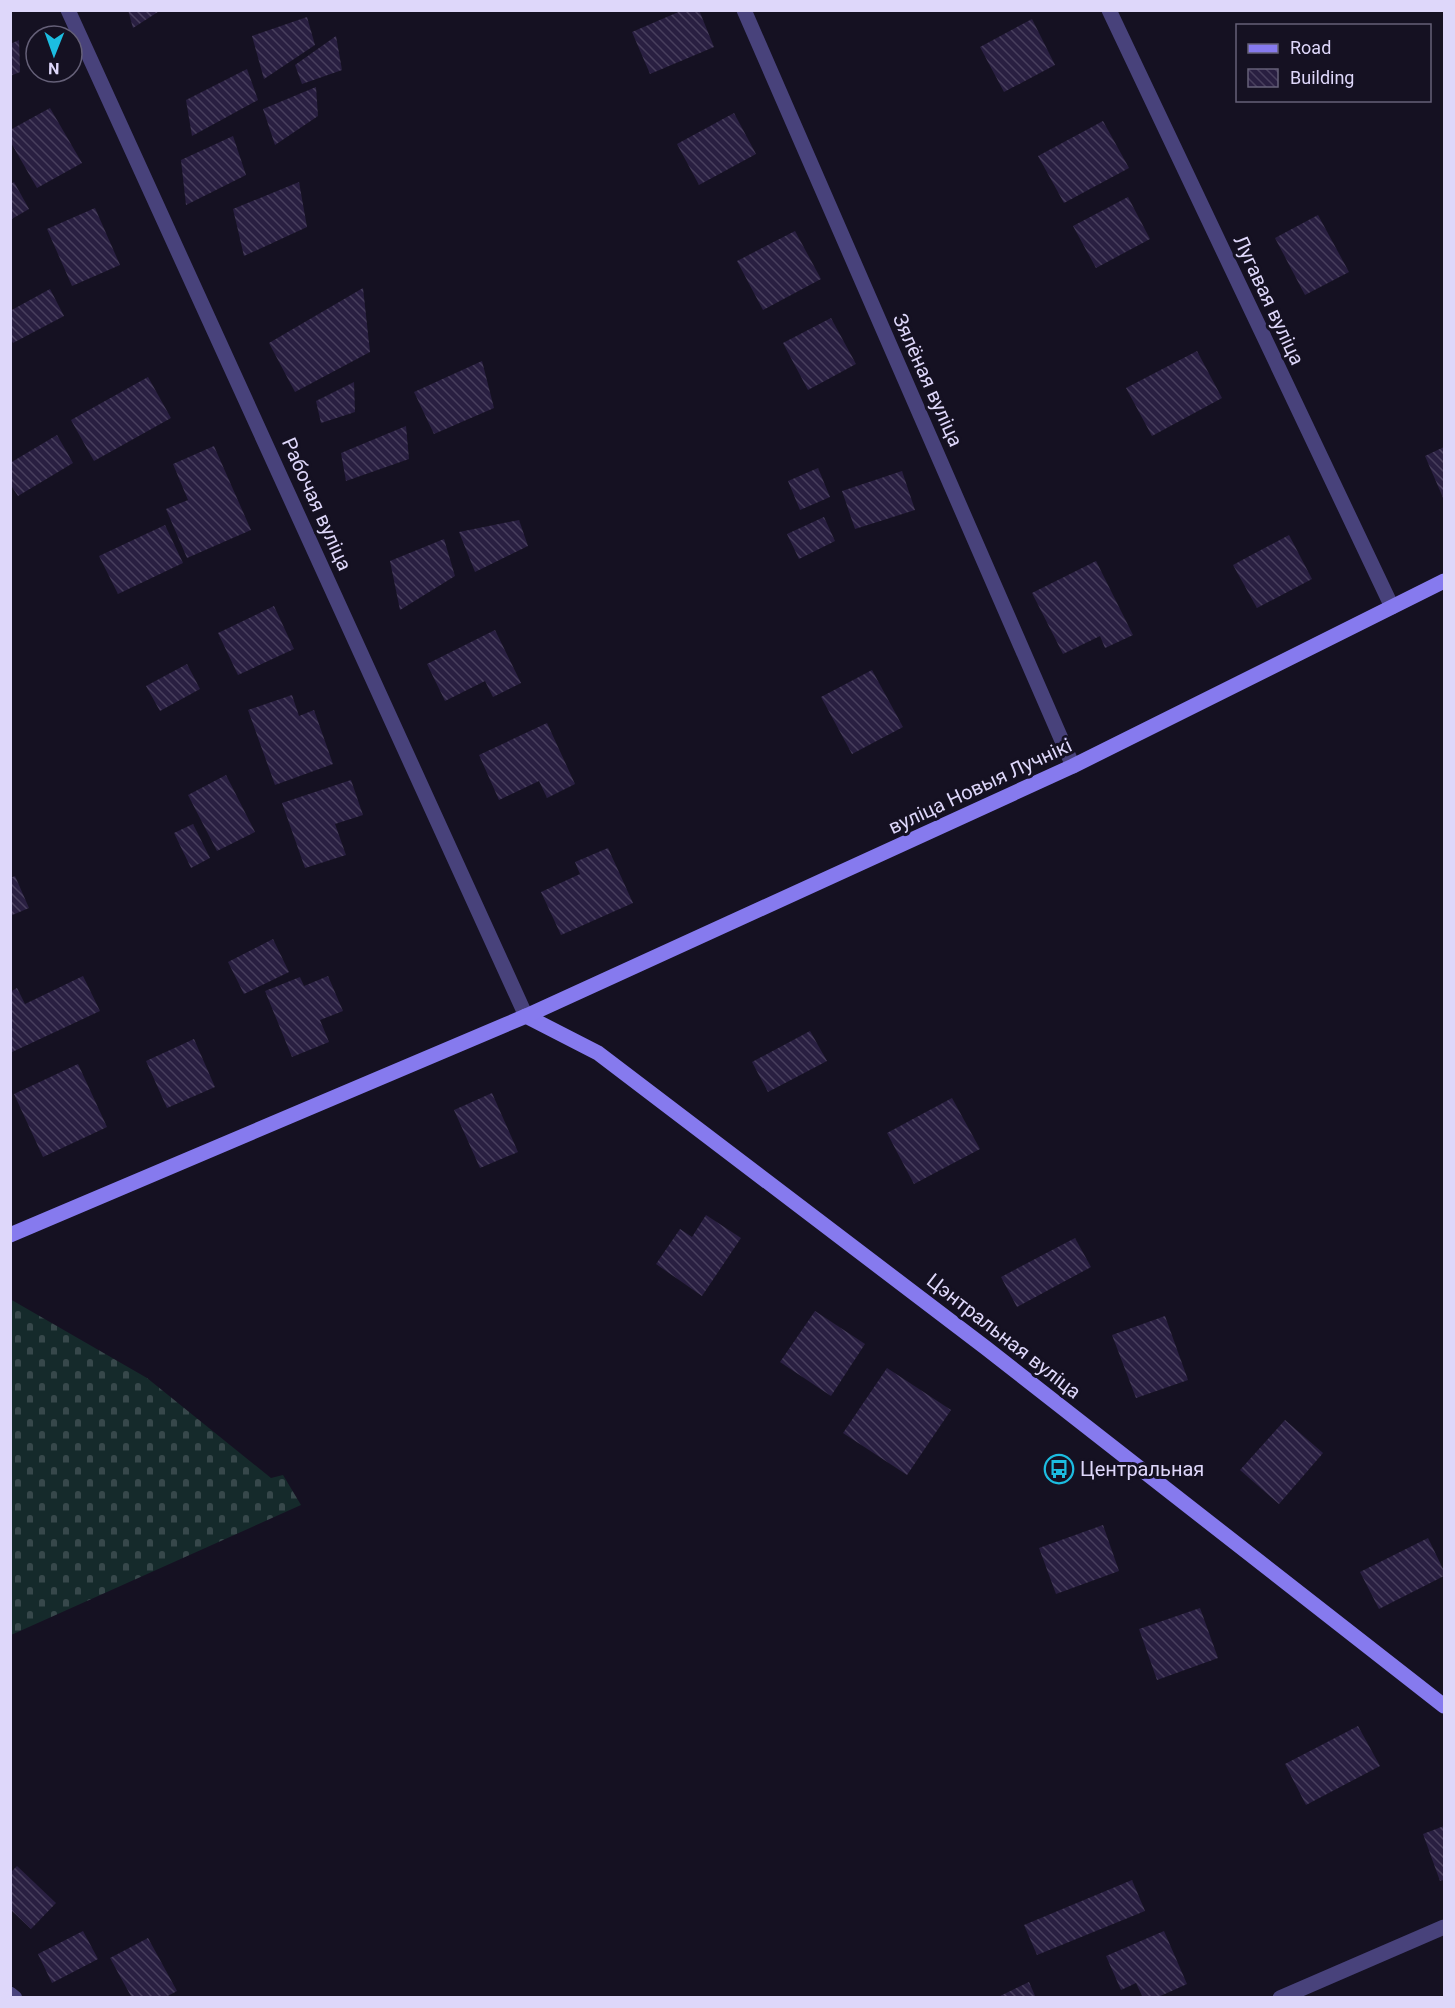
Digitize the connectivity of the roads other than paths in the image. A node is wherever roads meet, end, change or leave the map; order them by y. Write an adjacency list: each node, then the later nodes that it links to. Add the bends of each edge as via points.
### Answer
1 (68, 10): 7 (street, Рабочая вуліца)
2 (744, 10): 6 (street, Зялёная вуліца)
3 (1109, 10): 5 (street, Лугавая вуліца)
4 (1444, 581): 5 (main road, вуліца Новыя Лучнікі)
5 (1392, 608): 6 (main road, вуліца Новыя Лучнікі)
6 (1073, 766): 7 (main road, вуліца Новыя Лучнікі)
7 (526, 1016): 8 (main road, вуліца Новыя Лучнікі); 9 (main road, Цэнтральная вуліца, via 598,1053 986,1348)
8 (10, 1235)
9 (1444, 1706)
10 (1444, 1928): 13 (street)
11 (10, 1994): 12 (street)
12 (15, 1998)
13 (1280, 1998)

